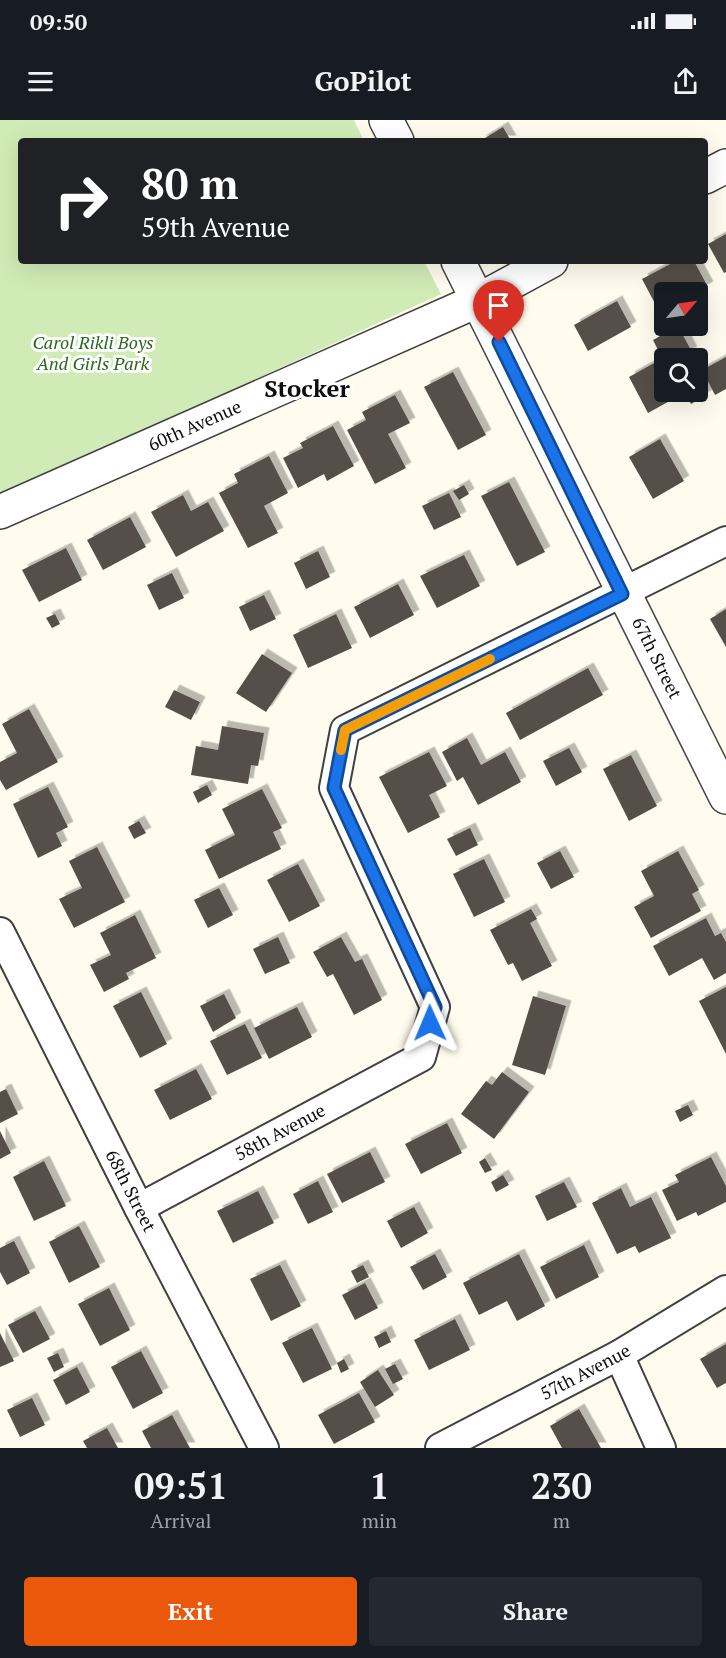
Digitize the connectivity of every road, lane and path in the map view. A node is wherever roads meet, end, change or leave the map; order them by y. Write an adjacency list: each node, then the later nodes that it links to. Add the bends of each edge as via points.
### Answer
1 (386, 120): 2 (street)
2 (395, 138)
3 (726, 166): 4 (street)
4 (708, 175)
5 (460, 264): 7 (street, 67th Street)
6 (544, 264): 7 (street, 60th Avenue)
7 (478, 300): 8 (street, 60th Avenue); 10 (street, 67th Street)
8 (0, 512)
9 (726, 541): 10 (street)
10 (622, 594): 11 (street, 67th Street); 13 (street, 58th Avenue, via 345,730 334,788 435,1007 421,1057)
11 (726, 797)
12 (0, 932): 13 (street, 68th Street)
13 (139, 1208): 16 (street, 68th Street)
14 (726, 1290): 15 (street, 57th Avenue)
15 (619, 1354): 17 (street, 57th Avenue); 18 (street)
16 (264, 1448)
17 (440, 1448)
18 (661, 1448)

